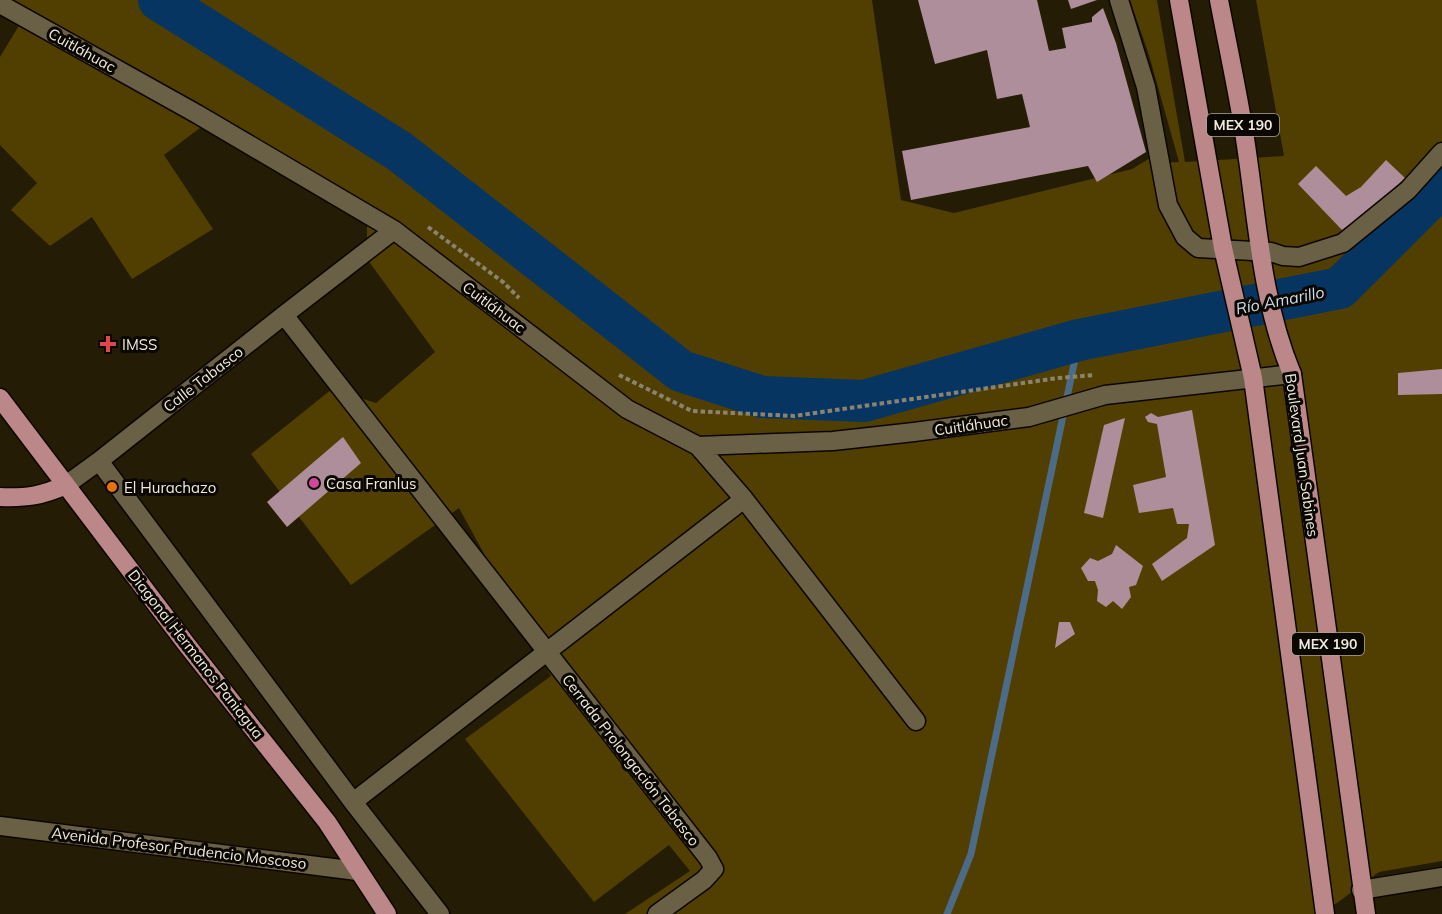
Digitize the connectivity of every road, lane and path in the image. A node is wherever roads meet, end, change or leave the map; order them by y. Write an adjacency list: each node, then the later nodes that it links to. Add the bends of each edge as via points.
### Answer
1 (1119, 0): 8 (street, via 1146,87 1168,205 1185,237 1198,248)
2 (1179, 0): 8 (main road, MEX 190)
3 (1219, 0): 9 (main road, Boulevard Juan Sabines / MEX 190, via 1243,126)
4 (0, 4): 7 (street, Cuitláhuac)
5 (1442, 152): 9 (street, via 1408,190 1343,243 1299,257)
6 (422, 223): 10 (path)
7 (394, 230): 11 (street, Calle Tabasco); 17 (street, Cuitláhuac, via 627,409)
8 (1223, 248): 9 (street); 15 (main road, MEX 190)
9 (1260, 251): 13 (main road, Boulevard Juan Sabines / MEX 190, via 1281,348)
10 (519, 298)
11 (284, 315): 18 (street, Calle Tabasco); 22 (street, Cerrada Prolongación Tabasco)
12 (618, 374): 14 (path, via 692,411 794,416)
13 (1292, 374): 15 (street); 28 (main road, Boulevard Juan Sabines / MEX 190)
14 (1091, 375)
15 (1253, 378): 17 (street, Cuitláhuac, via 1105,395 1029,417 833,441); 32 (main road, MEX 190)
16 (0, 398): 19 (main road, Diagonal Hermanos Paniagua)
17 (698, 446): 21 (street)
18 (99, 461): 19 (street, Calle Tabasco); 24 (street)
19 (66, 485): 20 (main road, Calle Tabasco, via 26,498); 26 (main road, Diagonal Hermanos Paniagua, via 327,822)
20 (0, 497)
21 (744, 499): 22 (street); 23 (street)
22 (546, 653): 24 (street); 31 (street, Cerrada Prolongación Tabasco, via 714,869)
23 (916, 721)
24 (353, 802): 30 (street)
25 (0, 826): 26 (street, Avenida Profesor Prudencio Moscoso)
26 (357, 871): 29 (main road, Diagonal Hermanos Paniagua)
27 (1442, 877): 28 (street)
28 (1361, 890): 33 (main road, Boulevard Juan Sabines / MEX 190)
29 (387, 914)
30 (440, 914)
31 (657, 914)
32 (1325, 914)
33 (1366, 914)

